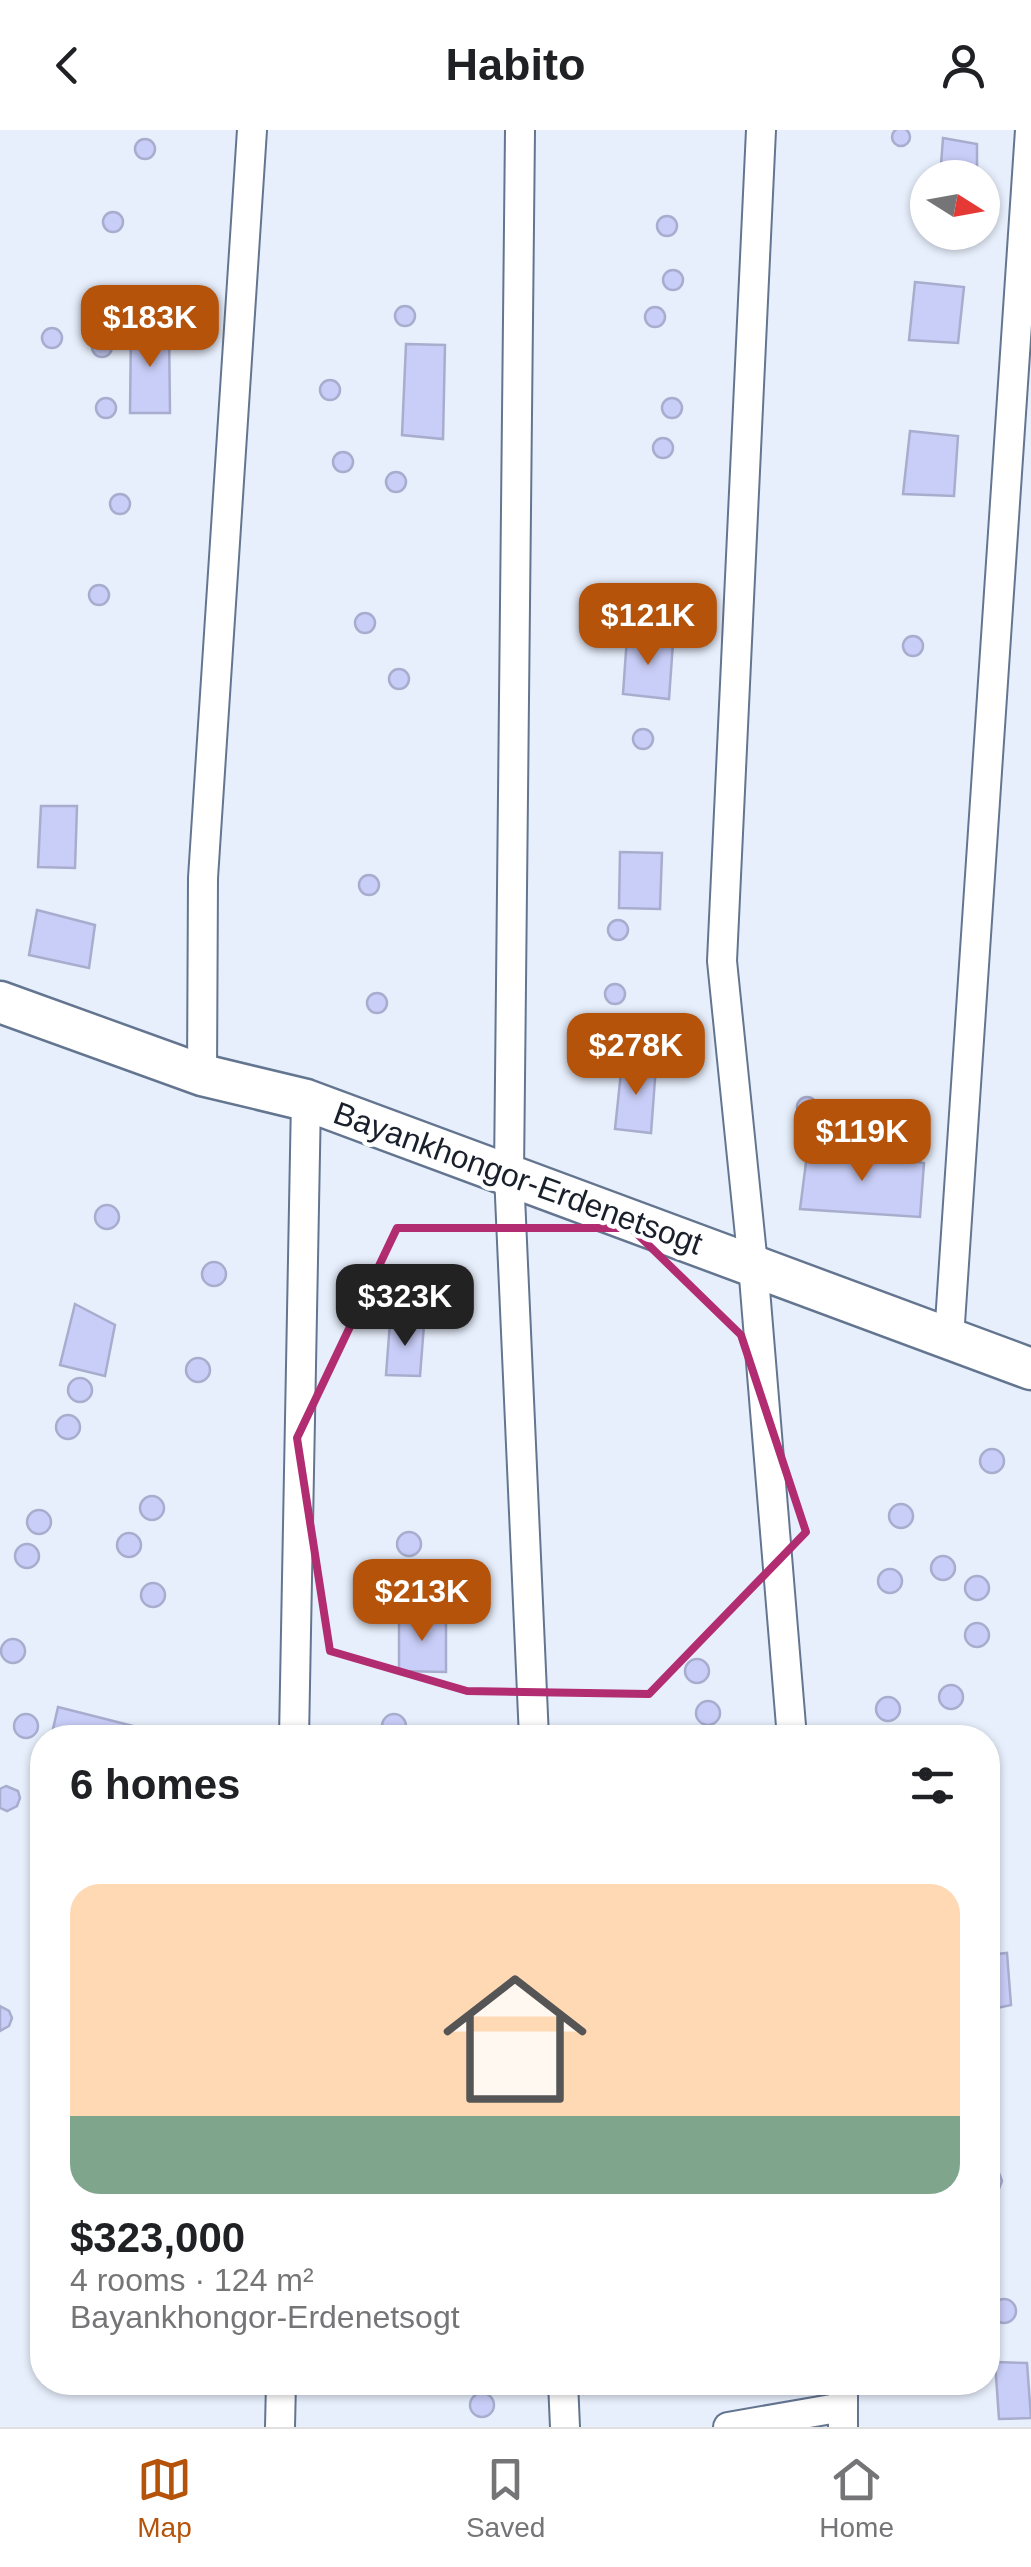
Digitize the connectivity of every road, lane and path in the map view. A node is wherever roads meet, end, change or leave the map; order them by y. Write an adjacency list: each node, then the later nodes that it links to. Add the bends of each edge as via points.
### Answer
1 (252, 130): 6 (street, via 203,878)
2 (520, 130): 8 (street)
3 (761, 130): 9 (street, via 722,961)
4 (1030, 130): 10 (street)
5 (0, 1002): 6 (street, Bayankhongor-Erdenetsogt)
6 (202, 1075): 7 (street, Bayankhongor-Erdenetsogt)
7 (306, 1100): 8 (street, Bayankhongor-Erdenetsogt); 12 (street)
8 (509, 1174): 9 (street, Bayankhongor-Erdenetsogt); 13 (street)
9 (754, 1265): 10 (street, Bayankhongor-Erdenetsogt); 14 (street)
10 (949, 1338): 11 (street, Bayankhongor-Erdenetsogt)
11 (1031, 1369)
12 (294, 1725)
13 (533, 1725)
14 (791, 1725)
15 (281, 2395): 18 (street)
16 (564, 2395): 19 (street)
17 (843, 2406): 20 (street)
18 (280, 2427)
19 (565, 2427)
20 (728, 2427)

